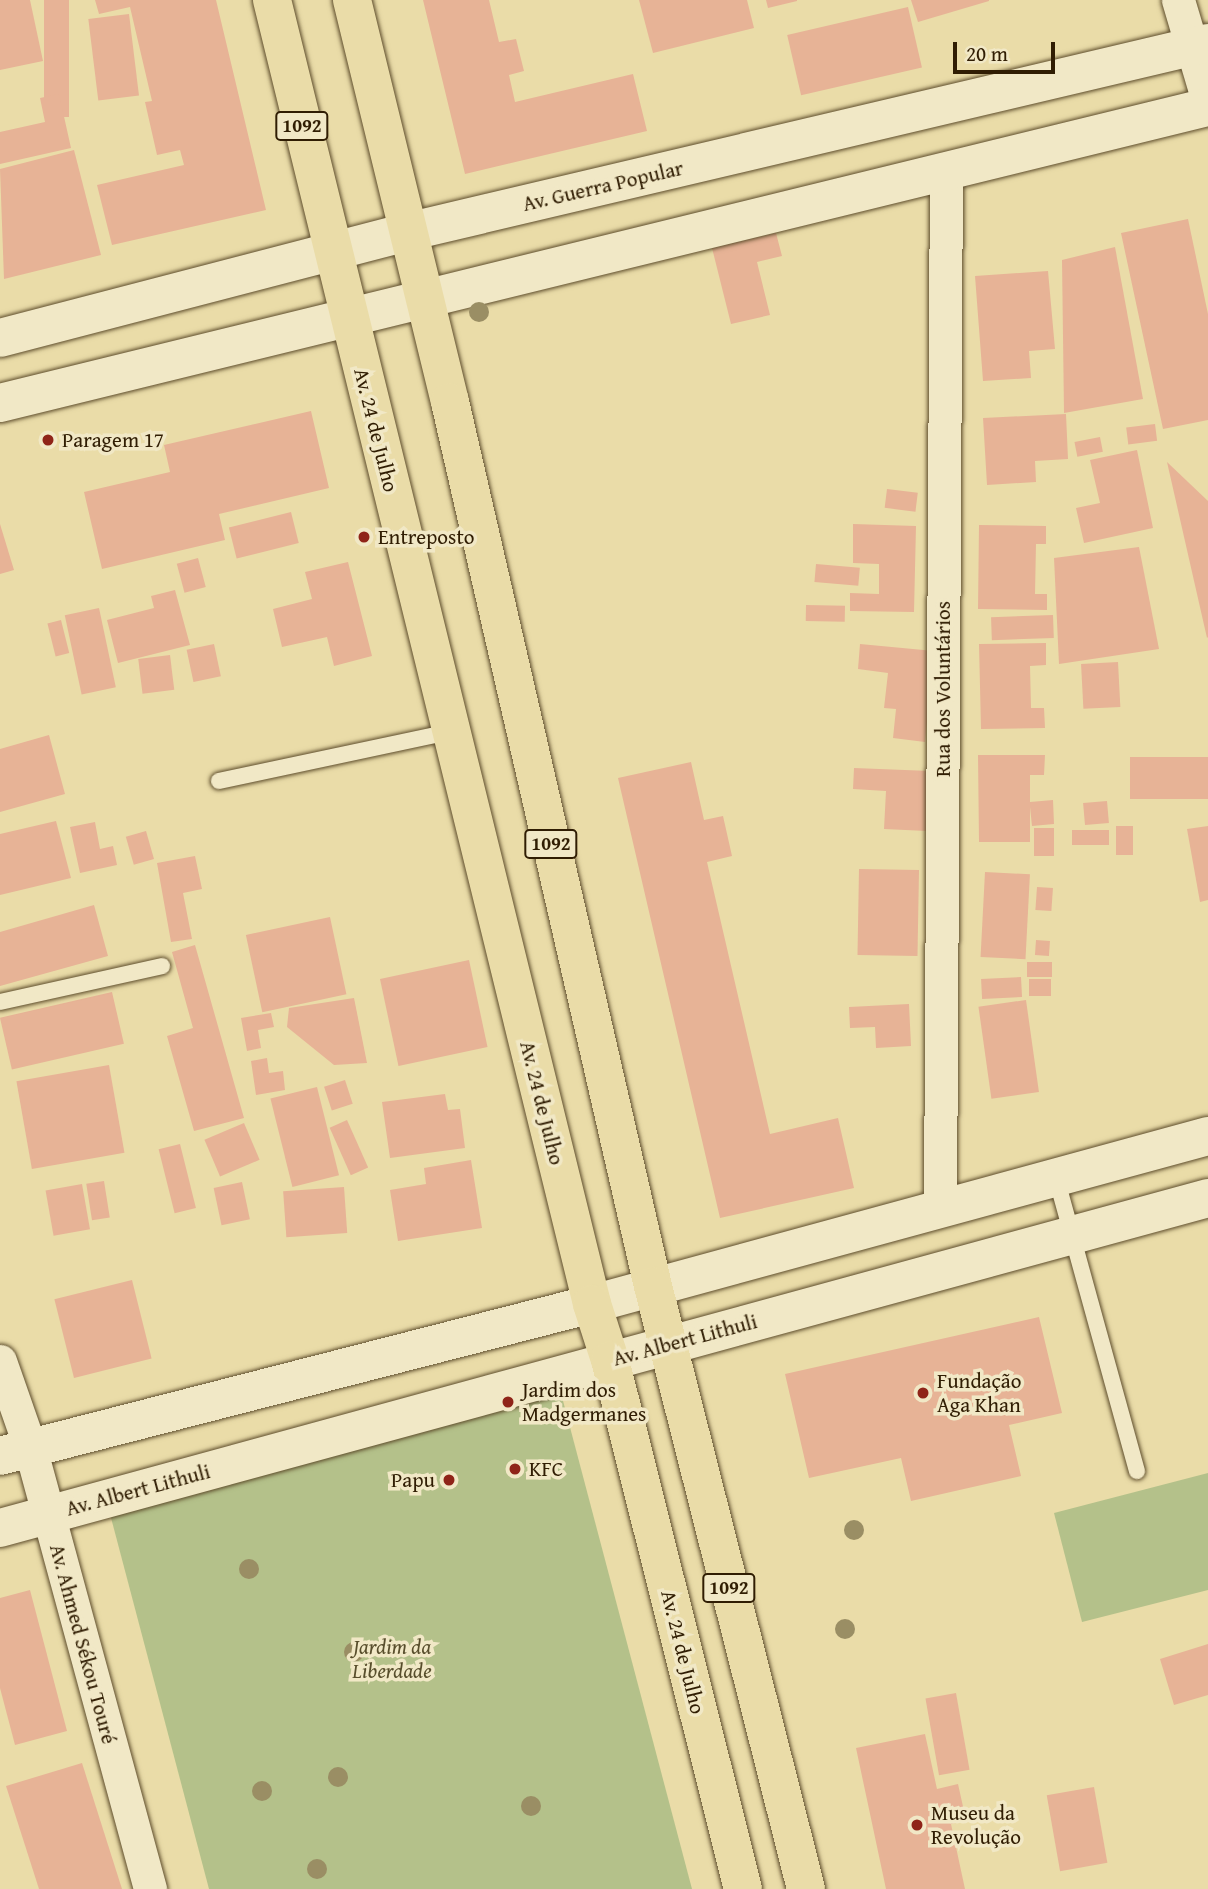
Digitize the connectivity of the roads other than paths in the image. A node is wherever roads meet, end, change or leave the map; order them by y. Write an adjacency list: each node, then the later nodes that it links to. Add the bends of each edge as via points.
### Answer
1 (272, 0): 9 (main road, 1092)
2 (352, 0): 8 (main road)
3 (1178, 0): 4 (street)
4 (1199, 45): 5 (street); 8 (street, Av. Guerra Popular)
5 (1208, 101)
6 (1208, 107): 7 (street)
7 (946, 172): 10 (street); 21 (street, Rua dos Voluntários)
8 (407, 232): 9 (street, Av. Guerra Popular); 10 (main road)
9 (331, 251): 11 (main road, Av. 24 de Julho); 12 (street, Av. Guerra Popular)
10 (424, 296): 11 (street); 23 (main road, 1092)
11 (347, 315): 13 (street); 14 (main road, Av. 24 de Julho / 1092)
12 (0, 338)
13 (0, 403)
14 (450, 732): 15 (lane); 24 (main road, Av. 24 de Julho / 1092)
15 (219, 782)
16 (162, 966): 17 (lane)
17 (0, 1002)
18 (1208, 1136): 19 (street)
19 (1056, 1176): 21 (street); 22 (lane)
20 (1208, 1198): 22 (street, Av. Albert Lithuli)
21 (940, 1206): 23 (street)
22 (1070, 1235): 25 (street, Av. Albert Lithuli); 29 (lane)
23 (653, 1286): 24 (street); 25 (main road, 1092)
24 (592, 1304): 26 (main road, Av. 24 de Julho / 1092); 28 (street)
25 (667, 1344): 26 (street, Av. Albert Lithuli); 34 (main road, 1092)
26 (610, 1360): 30 (street, Av. Albert Lithuli); 33 (main road, Av. 24 de Julho / 1092)
27 (0, 1361): 28 (street, Av. Ahmed Sékou Touré)
28 (15, 1451): 30 (street, Av. Ahmed Sékou Touré)
29 (1137, 1471)
30 (48, 1515): 31 (street, Av. Albert Lithuli); 32 (street, Av. Ahmed Sékou Touré)
31 (0, 1528)
32 (150, 1889)
33 (743, 1889)
34 (806, 1889)

